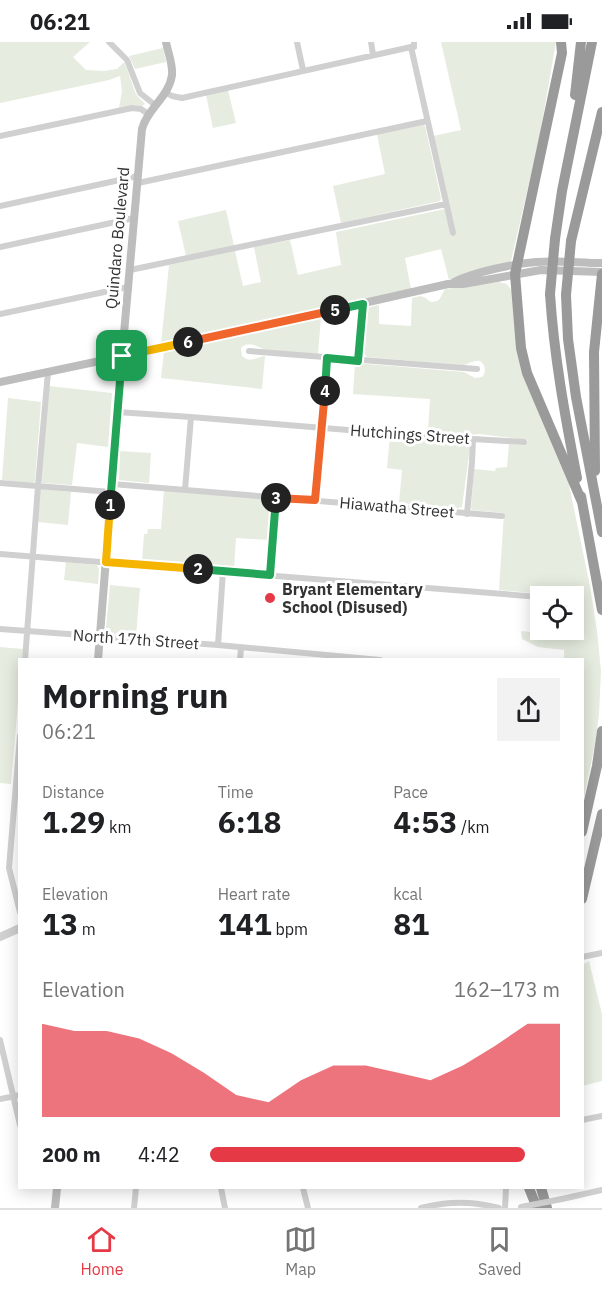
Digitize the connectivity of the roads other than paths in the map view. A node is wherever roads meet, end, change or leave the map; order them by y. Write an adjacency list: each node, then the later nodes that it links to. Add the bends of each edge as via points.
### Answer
1 (109, 42): 12 (street, via 127,60 140,93)
2 (166, 42): 11 (main road, Quindaro Boulevard, via 172,74)
3 (297, 42): 10 (street)
4 (370, 42): 9 (street)
5 (581, 42): 17 (highway)
6 (592, 42): 17 (highway)
7 (413, 45): 9 (street); 15 (street)
8 (562, 46): 26 (highway)
9 (373, 55): 10 (street)
10 (303, 70): 11 (street, via 182,98)
11 (165, 92): 12 (main road, Quindaro Boulevard)
12 (155, 105): 14 (main road, Quindaro Boulevard)
13 (602, 112): 48 (highway, bridge, via 571,241 566,295 576,397)
14 (148, 114): 16 (street, via 132,108); 18 (main road, Quindaro Boulevard, via 142,129)
15 (427, 121): 18 (street); 19 (street)
16 (0, 136)
17 (570, 152): 50 (highway, bridge, via 550,294 560,388)
18 (138, 179): 20 (street); 21 (main road, Quindaro Boulevard)
19 (446, 204): 22 (street); 25 (street)
20 (0, 206)
21 (134, 218): 23 (street); 25 (main road, Quindaro Boulevard)
22 (453, 233)
23 (0, 247)
24 (602, 263): 26 (main road, via 536,262)
25 (129, 270): 28 (main road, Quindaro Boulevard)
26 (516, 270): 27 (main road); 29 (main road, via 463,278 448,285); 50 (highway, via 521,348 527,373)
27 (602, 273): 48 (highway, via 594,352)
28 (128, 286): 30 (street); 32 (main road, Quindaro Boulevard)
29 (363, 304): 32 (main road); 34 (street)
30 (0, 314)
31 (249, 351): 33 (street)
32 (122, 356): 36 (main road); 38 (main road, Quindaro Boulevard)
33 (327, 358): 34 (street); 40 (street)
34 (358, 361): 35 (street)
35 (477, 369)
36 (48, 372): 37 (main road); 44 (street)
37 (0, 382)
38 (117, 412): 39 (street, Hutchings Street); 45 (main road, Quindaro Boulevard)
39 (191, 417): 40 (street, Hutchings Street); 46 (street)
40 (322, 427): 41 (street, Hutchings Street); 49 (street)
41 (472, 439): 42 (street, Hutchings Street); 51 (street)
42 (524, 442)
43 (0, 483): 44 (street, Hiawatha Street)
44 (38, 486): 45 (street, Hiawatha Street); 55 (street)
45 (112, 488): 46 (street, Hiawatha Street); 56 (main road, Quindaro Boulevard)
46 (185, 490): 47 (street, Hiawatha Street)
47 (276, 497): 49 (street, Hiawatha Street); 58 (street)
48 (596, 498): 53 (highway)
49 (315, 500): 51 (street, Hiawatha Street)
50 (582, 502): 60 (highway)
51 (467, 514): 52 (street, Hiawatha Street)
52 (502, 516)
53 (602, 532)
54 (0, 554): 55 (street)
55 (33, 557): 56 (street); 62 (street)
56 (106, 562): 57 (street); 63 (main road, Quindaro Boulevard)
57 (224, 571): 58 (street); 64 (street)
58 (270, 575): 59 (street)
59 (530, 596)
60 (602, 610)
61 (0, 629): 62 (street, North 17th Street)
62 (27, 630): 63 (street, North 17th Street); 66 (street)
63 (100, 636): 64 (street, North 17th Street); 67 (main road, Quindaro Boulevard)
64 (218, 645): 65 (street, North 17th Street)
65 (241, 648): 68 (street); 69 (street, North 17th Street)
66 (25, 658)
67 (99, 658)
68 (240, 658)
69 (357, 658)
70 (602, 731): 73 (highway)
71 (18, 760): 75 (street, via 9,868)
72 (602, 814): 74 (highway)
73 (584, 823)
74 (584, 890)
75 (18, 904)
76 (18, 929): 77 (street)
77 (0, 937)
78 (602, 953): 79 (street)
79 (584, 957)
80 (0, 1040): 81 (street)
81 (16, 1095): 82 (street); 83 (street)
82 (0, 1099)
83 (18, 1110)
84 (602, 1116): 85 (street)
85 (584, 1120)
86 (57, 1189): 95 (main road)
87 (136, 1189): 96 (street)
88 (221, 1189): 97 (street)
89 (303, 1189): 98 (street)
90 (506, 1189): 101 (street)
91 (529, 1189): 102 (highway)
92 (541, 1189): 103 (highway)
93 (602, 1190): 94 (street, bridge)
94 (519, 1207)
95 (55, 1208)
96 (134, 1208)
97 (225, 1208)
98 (308, 1208)
99 (421, 1208): 100 (street, via 462,1202)
100 (499, 1208)
101 (505, 1208)
102 (537, 1208)
103 (547, 1208)

